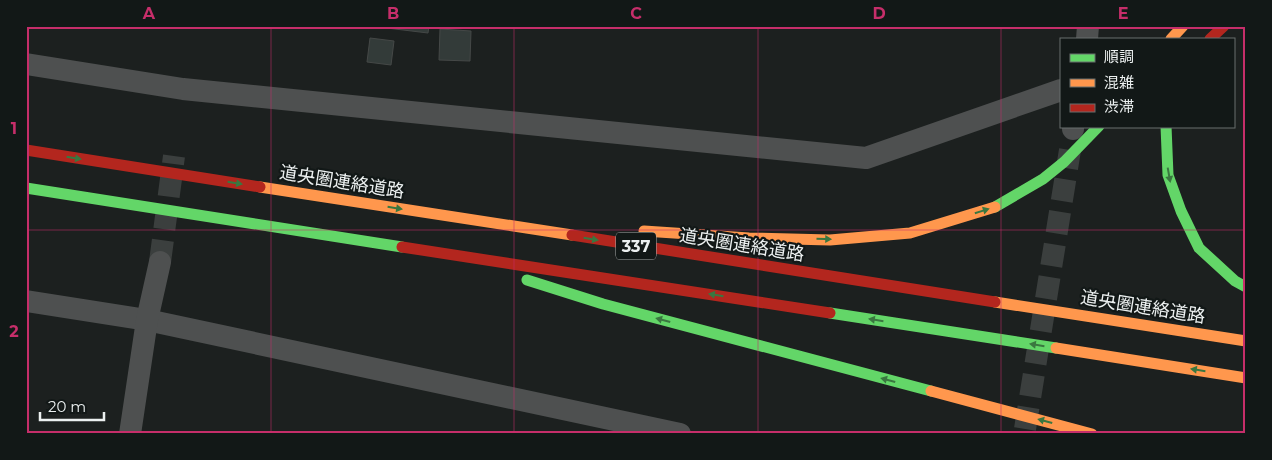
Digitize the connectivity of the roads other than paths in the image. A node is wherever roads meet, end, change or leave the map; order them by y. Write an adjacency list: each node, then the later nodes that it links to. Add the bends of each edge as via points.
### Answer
1 (1183, 26): 3 (highway)
2 (1224, 26): 4 (highway)
3 (1172, 38)
4 (1211, 38)
5 (26, 64): 6 (street, via 183,90 866,158)
6 (1060, 90)
7 (1097, 128): 13 (highway, one-way to 7, via 830,240 910,233 994,207 1017,195 1064,162)
8 (1166, 128): 16 (highway, one-way to 16, via 1168,175 1199,248)
9 (26, 150): 11 (highway, 道央圏連絡道路 / 337, one-way to 11)
10 (26, 188): 14 (highway, 337)
11 (460, 218): 12 (highway); 19 (highway, 道央圏連絡道路 / 337, one-way to 19)
12 (600, 228)
13 (630, 230)
14 (446, 253): 20 (highway, 337, one-way to 14); 23 (highway, one-way to 14, via 603,304)
15 (160, 262): 18 (street)
16 (1246, 287)
17 (26, 301): 18 (street)
18 (147, 320): 21 (street); 22 (street)
19 (1246, 341)
20 (1246, 378)
21 (130, 434)
22 (680, 434)
23 (1092, 434)

